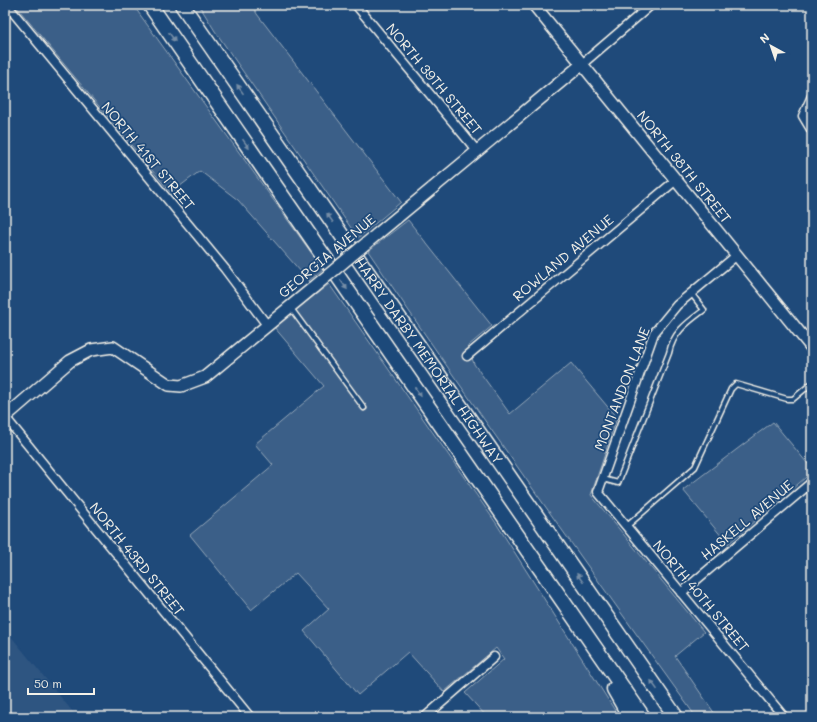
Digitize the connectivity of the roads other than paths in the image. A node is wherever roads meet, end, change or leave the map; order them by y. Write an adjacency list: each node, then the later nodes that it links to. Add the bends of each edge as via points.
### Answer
1 (7, 5): 15 (street, NORTH 41ST STREET, via 225,269)
2 (150, 5): 26 (highway, HARRY DARBY MEMORIAL HIGHWAY, one-way to 26)
3 (182, 5): 32 (highway, HARRY DARBY MEMORIAL HIGHWAY, one-way to 3)
4 (356, 5): 10 (street, NORTH 39TH STREET)
5 (534, 5): 7 (street, NORTH 38TH STREET)
6 (651, 5): 7 (street, GEORGIA AVENUE)
7 (581, 64): 10 (street, GEORGIA AVENUE); 11 (street, NORTH 38TH STREET)
8 (812, 96): 9 (street, via 803,116)
9 (812, 131)
10 (477, 151): 14 (street, GEORGIA AVENUE, bridge)
11 (676, 180): 12 (street, NORTH 38TH STREET); 17 (street, ROWLAND AVENUE)
12 (737, 255): 13 (street, MONTANDON LANE); 16 (street, NORTH 38TH STREET)
13 (691, 293): 21 (street, MONTANDON LANE, via 654,333); 21 (lane, via 704,310 673,338 618,483)
14 (290, 307): 15 (street, GEORGIA AVENUE); 19 (lane)
15 (267, 325): 20 (street, GEORGIA AVENUE, via 206,377 181,386 169,385 113,346 91,350 70,361)
16 (812, 348)
17 (467, 356)
18 (812, 382): 24 (lane, via 792,399 787,400 736,384 731,389 695,467)
19 (364, 408)
20 (5, 417): 28 (street, NORTH 43RD STREET)
21 (602, 479): 23 (street, MONTANDON LANE)
22 (812, 482): 25 (street, HASKELL AVENUE)
23 (598, 492): 24 (street, NORTH 40TH STREET)
24 (626, 527): 25 (street, NORTH 40TH STREET)
25 (681, 593): 33 (street, NORTH 40TH STREET)
26 (560, 597): 30 (highway); 31 (highway, HARRY DARBY MEMORIAL HIGHWAY)
27 (494, 656): 29 (street)
28 (250, 717)
29 (425, 717)
30 (630, 717)
31 (643, 717)
32 (676, 717)
33 (784, 717)

